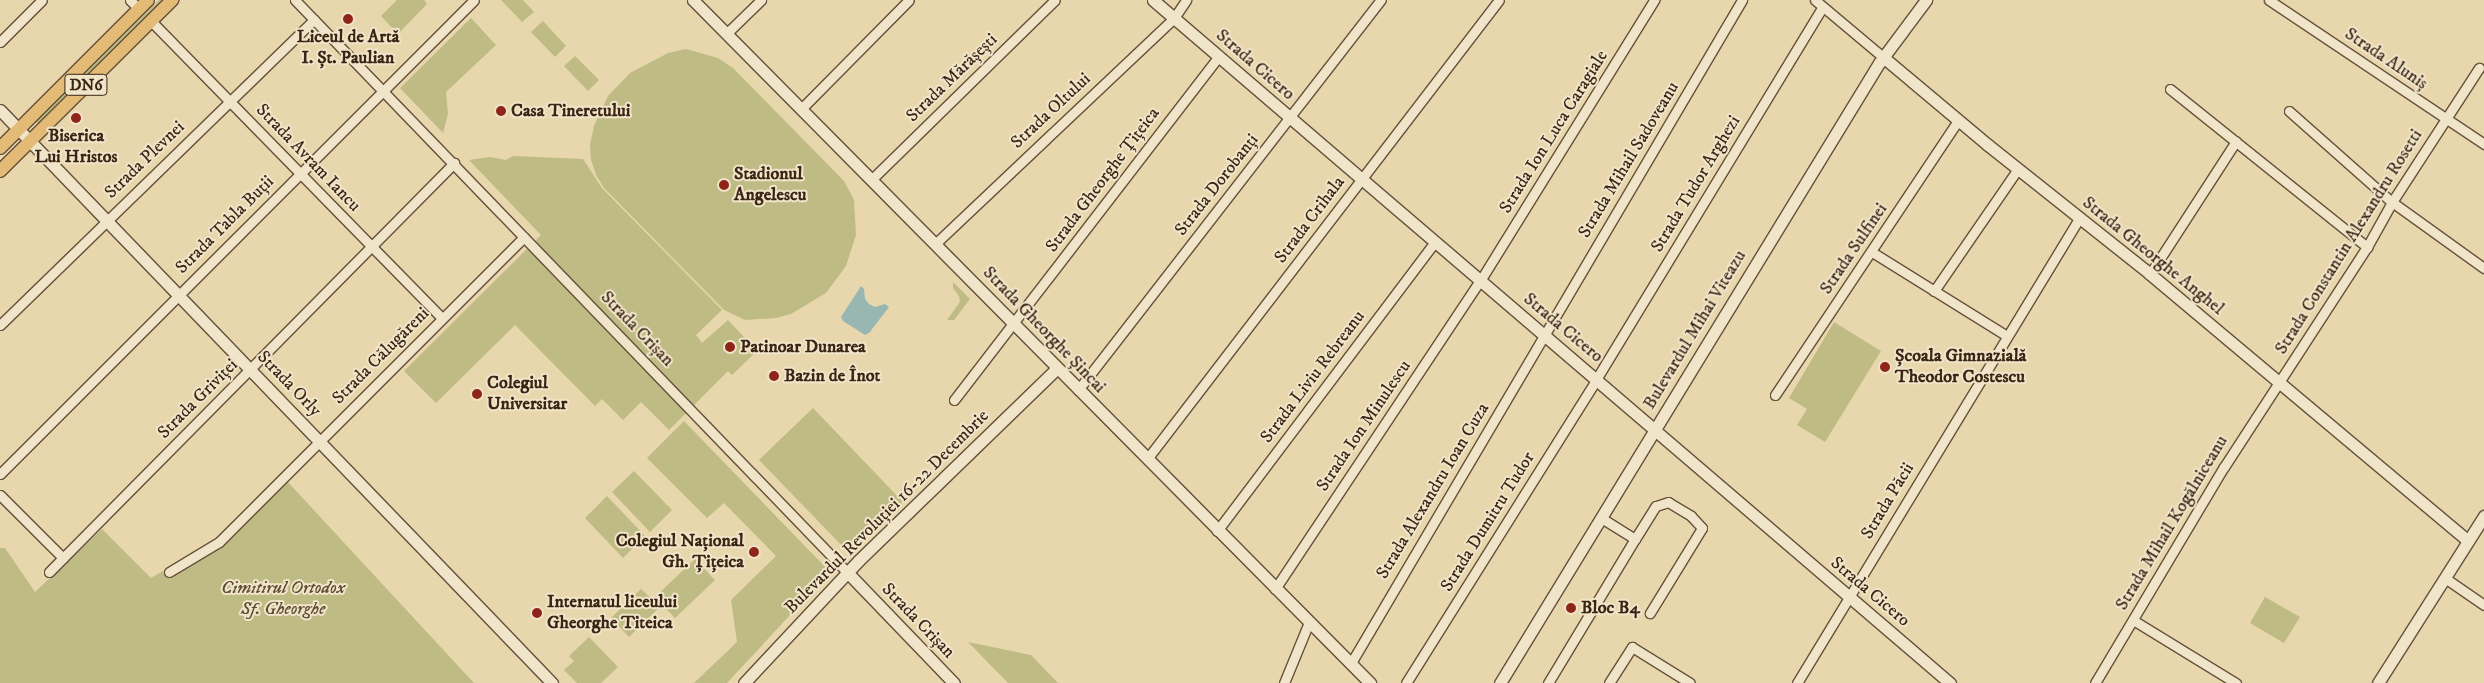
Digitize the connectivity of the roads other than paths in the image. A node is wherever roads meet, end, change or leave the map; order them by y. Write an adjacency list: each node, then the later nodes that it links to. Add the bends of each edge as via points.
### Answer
1 (42, 0): 24 (street)
2 (172, 0): 21 (main road, DN6)
3 (294, 0): 22 (street, Strada Crișan)
4 (473, 0): 29 (street, Strada Tabla Buții)
5 (693, 0): 23 (street, Strada Gheorghe Șincai)
6 (761, 0): 23 (street)
7 (909, 0): 31 (street)
8 (1055, 0): 47 (street, Strada Mărășești)
9 (1153, 0): 20 (street, Strada Cicero)
10 (1186, 0): 20 (street, Strada Oltului)
11 (1381, 0): 34 (street, Strada Dorobanți)
12 (1499, 0): 46 (street, Strada Crihala)
13 (1654, 0): 59 (street, Strada Ion Luca Caragiale)
14 (1742, 0): 65 (street, Strada Mihail Sadoveanu)
15 (1815, 0): 19 (street, Strada Gheorghe Anghel)
16 (1926, 0): 26 (street, Bulevardul Mihai Viteazu)
17 (2269, 0): 35 (street, Strada Aluniș)
18 (139, 3): 37 (main road, DN6)
19 (1823, 7): 26 (street, Strada Gheorghe Anghel); 69 (street, Strada Tudor Arghezi)
20 (1174, 18): 25 (street, Strada Cicero); 53 (street, Strada Oltului)
21 (151, 20): 30 (street, Strada Avram Iancu); 38 (main road, DN6)
22 (314, 20): 29 (street, Strada Crișan); 30 (street, Strada Plevnei)
23 (726, 34): 31 (street, Strada Gheorghe Șincai)
24 (0, 42)
25 (1219, 56): 34 (street, Strada Cicero); 63 (street, Strada Gheorghe Țițeica)
26 (1883, 57): 36 (street, Strada Gheorghe Anghel); 74 (street, Bulevardul Mihai Viteazu)
27 (2479, 68): 35 (street, Strada Constantin Alexandru Rosetti)
28 (2170, 89): 39 (street)
29 (383, 91): 42 (street, Strada Crișan); 45 (street, Strada Tabla Buții)
30 (229, 101): 45 (street, Strada Avram Iancu); 50 (street, Strada Plevnei)
31 (801, 109): 47 (street, Strada Gheorghe Șincai)
32 (0, 110): 37 (street, Strada Orly)
33 (2289, 111): 48 (street)
34 (1290, 117): 46 (street, Strada Cicero); 71 (street, Strada Dorobanți)
35 (2446, 119): 40 (street, Strada Aluniș); 48 (street, Strada Constantin Alexandru Rosetti)
36 (1958, 121): 43 (street, Strada Gheorghe Anghel); 56 (street, Strada Sulfinei)
37 (18, 130): 38 (street, Strada Orly); 41 (main road, DN6)
38 (30, 141): 44 (main road, DN6); 50 (street, Strada Orly)
39 (2236, 141): 55 (street); 58 (street)
40 (2484, 144)
41 (0, 148)
42 (454, 164): 51 (street, Strada Crișan); 54 (street, Strada Griviței)
43 (2018, 169): 49 (street, Strada Gheorghe Anghel); 60 (street)
44 (0, 171)
45 (301, 173): 54 (street, Strada Avram Iancu); 61 (street, Strada Tabla Buții)
46 (1362, 179): 52 (street, Strada Cicero); 76 (street, Strada Crihala)
47 (871, 180): 53 (street, Strada Gheorghe Șincai)
48 (2392, 202): 55 (street, Strada Constantin Alexandru Rosetti); 57 (street)
49 (2080, 218): 58 (street, Strada Gheorghe Anghel); 66 (street, Strada Păcii)
50 (107, 220): 61 (street, Strada Orly); 64 (street, Strada Plevnei)
51 (524, 237): 62 (street, Strada Călugăreni); 87 (street, Strada Crișan)
52 (1435, 242): 59 (street, Strada Cicero); 81 (street, Strada Liviu Rebreanu)
53 (935, 244): 63 (street, Strada Gheorghe Șincai)
54 (372, 246): 62 (street, Strada Avram Iancu); 68 (street, Strada Griviței)
55 (2367, 247): 70 (street, Strada Constantin Alexandru Rosetti)
56 (1872, 252): 60 (street); 72 (street, Strada Sulfinei)
57 (2484, 268)
58 (2150, 274): 70 (street, Strada Gheorghe Anghel)
59 (1480, 281): 65 (street, Strada Cicero); 89 (street, Strada Ion Minulescu)
60 (1934, 290): 66 (street)
61 (179, 295): 68 (street, Strada Orly); 77 (street, Strada Tabla Buții)
62 (442, 318): 75 (street, Strada Călugăreni)
63 (1014, 324): 67 (street, Strada Gheorghe Șincai); 73 (street, Strada Gheorghe Țițeica)
64 (0, 325)
65 (1544, 336): 69 (street, Strada Cicero); 95 (street, Strada Alexandru Ioan Cuza)
66 (2007, 336): 90 (street, Strada Păcii)
67 (1056, 368): 71 (street, Strada Gheorghe Șincai); 87 (street, Bulevardul Revoluției 16-22 Decembrie)
68 (250, 369): 75 (street, Strada Orly); 84 (street, Strada Griviței)
69 (1597, 378): 74 (street, Strada Cicero); 101 (street, Strada Dumitru Tudor)
70 (2279, 382): 83 (street, Strada Gheorghe Anghel, via 2338,435); 93 (street, Strada Mihail Kogălniceanu, via 2219,474)
71 (1078, 390): 76 (street, Strada Gheorghe Șincai)
72 (1776, 395)
73 (954, 400)
74 (1654, 431): 80 (street, Bulevardul Mihai Viteazu); 90 (street, Strada Cicero)
75 (320, 440): 86 (street, Strada Călugăreni, via 219,542); 96 (street, Strada Orly)
76 (1147, 459): 81 (street, Strada Gheorghe Șincai)
77 (0, 474)
78 (0, 495): 84 (street)
79 (2484, 516): 83 (street)
80 (1602, 518): 82 (street); 102 (street, Bulevardul Mihai Viteazu)
81 (1218, 531): 89 (street, Strada Gheorghe Șincai)
82 (1635, 539): 92 (street, via 1656,506 1668,502 1691,516 1702,528); 103 (street)
83 (2468, 541): 88 (street)
84 (63, 558): 85 (street, Strada Griviței)
85 (49, 572)
86 (169, 572)
87 (847, 572): 97 (street, Bulevardul Revoluției 16-22 Decembrie); 98 (street, Strada Crișan)
88 (2445, 578): 91 (street); 110 (street)
89 (1276, 589): 94 (street, Strada Gheorghe Șincai)
90 (1849, 597): 106 (street, Strada Păcii); 107 (street, Strada Cicero)
91 (2484, 605)
92 (1650, 613)
93 (2133, 620): 108 (street, Strada Mihail Kogălniceanu); 109 (street)
94 (1309, 622): 95 (street, Strada Gheorghe Șincai); 99 (street)
95 (1350, 663): 100 (street, Strada Gheorghe Șincai)
96 (552, 683)
97 (744, 683)
98 (954, 683)
99 (1284, 683)
100 (1370, 683)
101 (1406, 683)
102 (1500, 683)
103 (1548, 683)
104 (1609, 683): 105 (street, via 1632,647)
105 (1690, 683)
106 (1797, 683)
107 (1950, 683)
108 (2095, 683)
109 (2236, 683)
110 (2378, 683)

